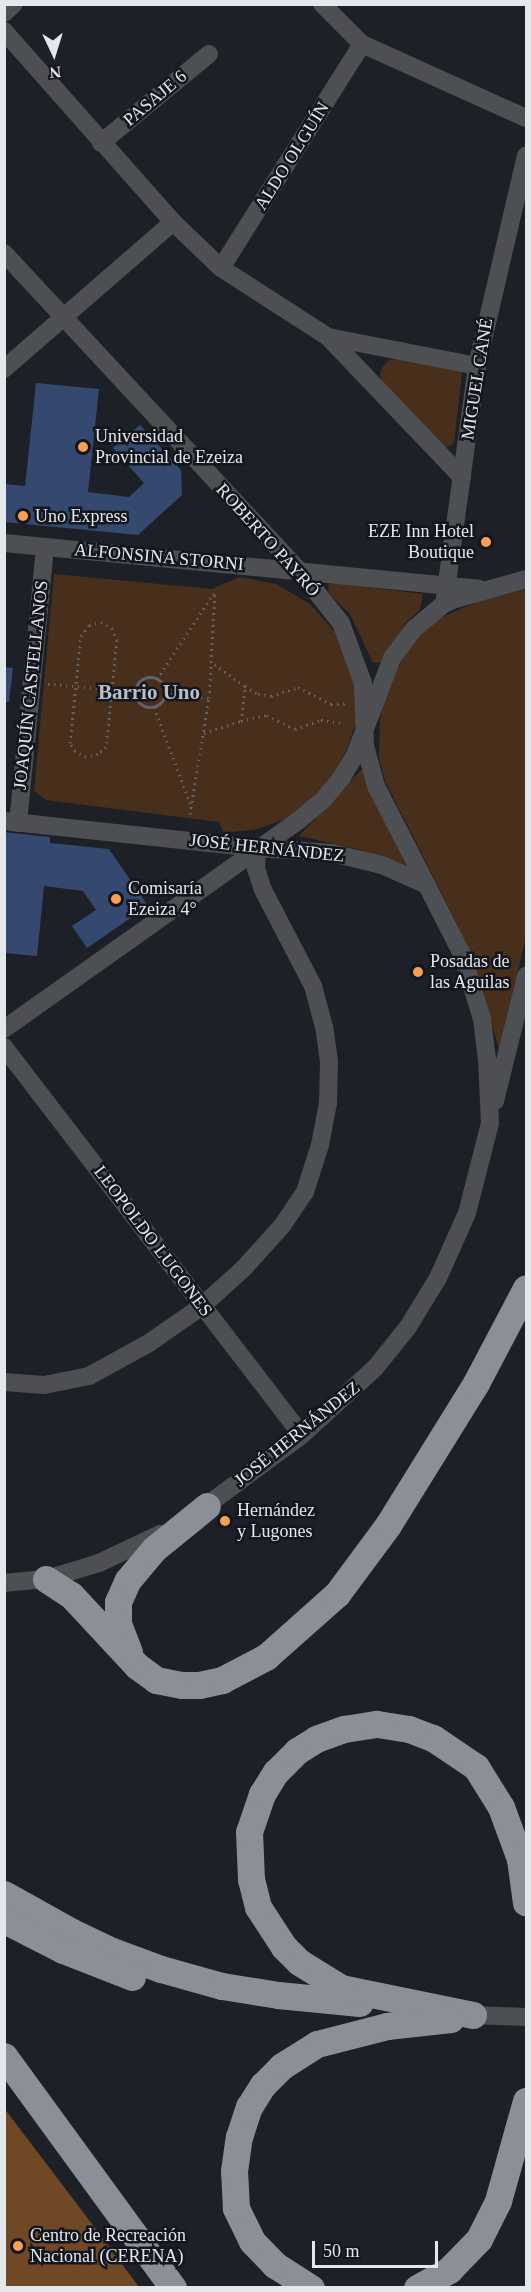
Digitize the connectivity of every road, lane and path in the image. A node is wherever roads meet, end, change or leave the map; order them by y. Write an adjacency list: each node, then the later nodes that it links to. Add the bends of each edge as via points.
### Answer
1 (14, 4): 3 (street)
2 (322, 4): 5 (street)
3 (4, 13)
4 (4, 31): 8 (street)
5 (362, 44): 7 (street); 12 (street, ALDO OLGUÍN)
6 (209, 54): 8 (street, PASAJE 6)
7 (526, 117)
8 (101, 143): 10 (street)
9 (526, 156): 15 (street, MIGUEL CANÉ)
10 (173, 222): 12 (street); 13 (street)
11 (4, 253): 13 (street, ROBERTO PAYRÓ)
12 (221, 268): 14 (street)
13 (62, 316): 16 (street); 20 (street, ROBERTO PAYRÓ)
14 (327, 337): 15 (street); 17 (street)
15 (477, 366): 17 (street, MIGUEL CANÉ)
16 (4, 369)
17 (462, 477): 22 (street, MIGUEL CANÉ)
18 (4, 543): 19 (street, ALFONSINA STORNI)
19 (45, 547): 20 (street, ALFONSINA STORNI); 42 (street, JOAQUÍN CASTELLANOS)
20 (299, 570): 22 (street, ALFONSINA STORNI); 38 (street, ROBERTO PAYRÓ, via 341,623 350,643 363,683)
21 (526, 579): 23 (street, ALFONSINA STORNI)
22 (447, 586): 23 (street, ALFONSINA STORNI); 24 (street, MIGUEL CANÉ)
23 (490, 590): 24 (street)
24 (444, 604): 38 (street, via 402,642 383,676)
25 (210, 661): 26 (path, via 215,591); 28 (path); 33 (path)
26 (157, 679): 31 (path, via 142,680); 32 (path)
27 (44, 683): 29 (path)
28 (245, 686): 34 (path, via 271,696 298,687 331,704); 36 (path)
29 (76, 687): 30 (path); 30 (path, via 81,636 89,625 101,622 112,628 117,640); 30 (path, via 70,743 86,757 106,747)
30 (112, 690): 31 (path)
31 (135, 691): 35 (path, via 141,705)
32 (165, 694): 33 (path); 35 (path)
33 (209, 698): 39 (path)
34 (350, 702)
35 (154, 707): 40 (path)
36 (241, 721): 37 (path, via 267,715 295,729 321,720); 39 (path)
37 (342, 723)
38 (365, 724): 43 (street, via 355,755 323,800); 44 (street, ROBERTO PAYRÓ, via 365,746 375,786)
39 (204, 732): 40 (path)
40 (190, 803): 41 (path)
41 (190, 814)
42 (11, 822): 43 (street, JOSÉ HERNÁNDEZ)
43 (257, 848): 44 (street, JOSÉ HERNÁNDEZ, via 358,858); 46 (street); 50 (street, via 256,868 263,890 313,986 322,1017 329,1061 328,1103 305,1192 282,1226)
44 (427, 885): 48 (street, JOSÉ HERNÁNDEZ, via 462,954 482,1019 488,1058)
45 (526, 976): 48 (street)
46 (4, 1029)
47 (4, 1047): 50 (street, LEOPOLDO LUGONES)
48 (489, 1124): 52 (street, JOSÉ HERNÁNDEZ, via 467,1214 438,1278 408,1327 375,1368)
49 (526, 1288): 56 (highway, via 430,1459 337,1594 266,1657 222,1680 182,1685 156,1680)
50 (202, 1306): 51 (street, via 149,1343 89,1376 44,1385); 52 (street, LEOPOLDO LUGONES)
51 (4, 1382)
52 (302, 1435): 53 (street, JOSÉ HERNÁNDEZ)
53 (207, 1506): 54 (street, JOSÉ HERNÁNDEZ, via 134,1548); 56 (highway, via 154,1549 128,1580 118,1602 123,1641)
54 (46, 1579): 55 (street, JOSÉ HERNÁNDEZ); 56 (highway, via 82,1606)
55 (4, 1583)
56 (137, 1666)
57 (4, 1894): 60 (highway, via 112,1951 222,1986)
58 (526, 1903): 60 (highway, via 520,1859 501,1807 476,1767 433,1738 377,1724 344,1729 297,1751 276,1772 254,1812 248,1854 258,1907 271,1929 299,1962 341,1988)
59 (4, 1920): 60 (highway, via 105,1968 194,1996 281,2012)
60 (430, 2014): 61 (highway); 68 (highway, via 317,2044 282,2066 249,2107 234,2171 236,2208 252,2241 267,2257)
61 (474, 2015): 62 (street)
62 (526, 2017)
63 (4, 2056): 66 (highway)
64 (4, 2072): 66 (highway)
65 (526, 2101): 69 (highway, via 498,2201 479,2239 449,2270)
66 (43, 2110): 67 (highway)
67 (172, 2287)
68 (311, 2288)
69 (417, 2288)

